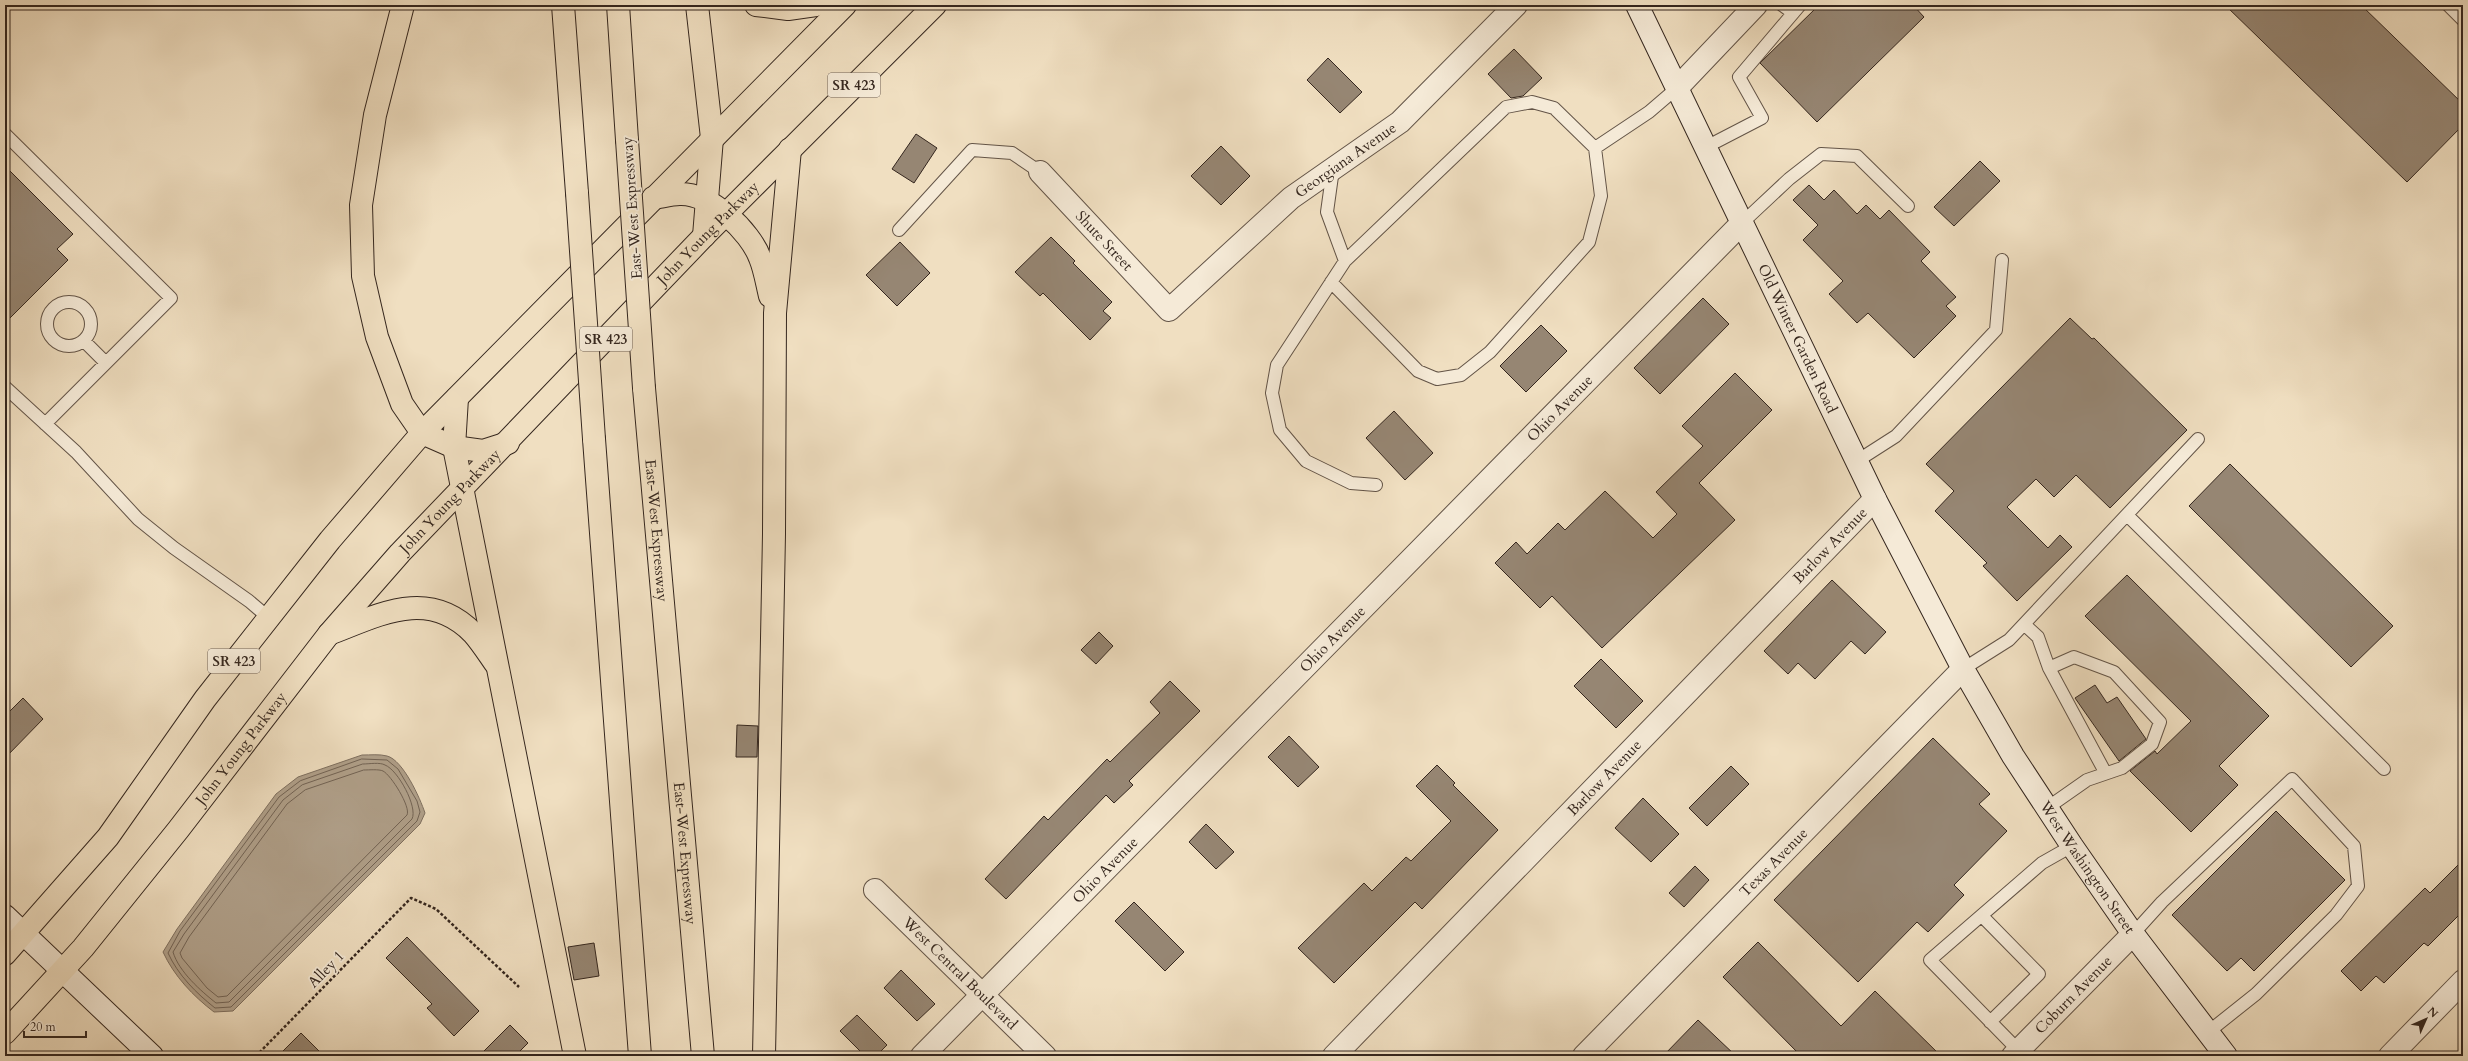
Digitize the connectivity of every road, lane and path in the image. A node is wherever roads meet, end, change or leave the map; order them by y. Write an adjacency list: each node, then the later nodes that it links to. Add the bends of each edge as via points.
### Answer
1 (403, 5): 41 (main road, via 375,115 362,205 364,276 377,337 399,396 408,415)
2 (563, 5): 77 (main road, bridge)
3 (618, 5): 78 (main road, East-West Expressway, bridge, via 644,388)
4 (697, 5): 18 (main road)
5 (756, 5): 6 (main road, via 788,9)
6 (816, 5)
7 (845, 5): 18 (main road, SR 423)
8 (935, 5): 21 (main road, John Young Parkway / SR 423)
9 (1516, 5): 22 (street, Georgiana Avenue, via 1400,122)
10 (1636, 5): 16 (street, Old Winter Garden Road)
11 (1756, 5): 16 (street)
12 (1782, 5): 14 (lane)
13 (2448, 5): 15 (lane)
14 (1797, 9): 19 (lane, via 1739,77 1762,118)
15 (2463, 20)
16 (1677, 88): 19 (street, Old Winter Garden Road); 20 (lane, via 1649,112)
17 (5, 134): 37 (lane, via 171,298)
18 (712, 138): 24 (main road, SR 423); 25 (main road)
19 (1706, 147): 28 (street, Old Winter Garden Road)
20 (1595, 148): 32 (lane, via 1554,108 1532,102 1506,107); 33 (lane, via 1601,196 1589,242 1490,352 1461,375 1437,379 1418,371)
21 (790, 149): 27 (main road, John Young Parkway / SR 423); 35 (main road)
22 (1333, 169): 32 (lane, via 1327,212); 34 (street, Georgiana Avenue, via 1291,198)
23 (1040, 172): 29 (lane, via 1012,153 972,150); 34 (street, Shute Street)
24 (653, 198): 25 (main road, via 681,194); 39 (main road, SR 423)
25 (706, 201): 27 (main road); 30 (main road)
26 (1908, 206): 28 (lane, via 1857,156 1821,154)
27 (727, 213): 30 (main road, John Young Parkway / SR 423); 35 (main road, via 748,237 760,257)
28 (1742, 222): 45 (street, Old Winter Garden Road); 69 (street, Ohio Avenue)
29 (899, 230)
30 (704, 236): 43 (main road, John Young Parkway / SR 423)
31 (2002, 260): 45 (lane, via 1996,330 1896,436)
32 (1345, 261): 33 (lane)
33 (1331, 282): 46 (lane, via 1277,364 1272,393 1280,430 1306,460 1352,484)
34 (1169, 310)
35 (775, 313): 79 (main road, via 774,534)
36 (84, 341): 37 (lane)
37 (106, 363): 40 (lane)
38 (5, 387): 40 (lane)
39 (457, 398): 41 (main road, SR 423); 44 (main road)
40 (45, 424): 50 (lane, via 76,452 138,519 174,548 249,600)
41 (422, 433): 44 (main road); 50 (main road, SR 423, via 330,540)
42 (2198, 439): 49 (lane)
43 (508, 443): 44 (main road, via 483,451); 47 (main road, John Young Parkway / SR 423)
44 (454, 447): 47 (main road)
45 (1857, 461): 48 (street, Old Winter Garden Road)
46 (1376, 485)
47 (462, 487): 52 (main road, John Young Parkway / SR 423); 53 (main road)
48 (1875, 500): 55 (street, Old Winter Garden Road); 82 (street, Barlow Avenue)
49 (2127, 515): 51 (lane); 56 (lane)
50 (269, 618): 63 (main road, SR 423, via 204,699 108,837)
51 (2024, 624): 54 (lane, via 2038,637); 55 (lane, via 2009,640)
52 (329, 634): 53 (main road, via 392,610 416,607 447,614 473,633); 66 (main road, John Young Parkway / SR 423, via 178,830)
53 (498, 667): 76 (main road)
54 (2049, 668): 57 (lane); 57 (lane, via 2074,657 2114,672 2160,722 2152,744 2122,768)
55 (1963, 669): 58 (street, West Washington Street, via 2013,756); 83 (street, Texas Avenue)
56 (2384, 769)
57 (2105, 772): 58 (lane, via 2087,780)
58 (2047, 808): 59 (street, West Washington Street)
59 (2072, 846): 62 (lane, via 2042,863); 64 (street, West Washington Street)
60 (875, 890): 69 (street, West Central Boulevard)
61 (5, 916): 63 (street)
62 (1982, 916): 70 (lane, via 2039,974); 70 (lane, via 1930,960)
63 (23, 934): 65 (main road); 66 (street)
64 (2133, 934): 72 (street, West Washington Street); 72 (lane, via 2162,902 2292,779 2354,846 2358,886 2336,915 2256,994); 73 (street, Coburn Avenue)
65 (5, 954)
66 (62, 971): 71 (main road, John Young Parkway); 74 (street)
67 (2463, 981): 85 (street)
68 (520, 987): 75 (path, Alley 1, via 436,908 412,898)
69 (982, 996): 80 (street, Ohio Avenue); 81 (street, West Central Boulevard)
70 (1990, 1022): 73 (lane)
71 (5, 1033)
72 (2207, 1033): 84 (street, West Washington Street)
73 (2016, 1053)
74 (152, 1056)
75 (256, 1056)
76 (575, 1056)
77 (640, 1056)
78 (703, 1056)
79 (764, 1056)
80 (922, 1056)
81 (1045, 1056)
82 (1334, 1056)
83 (1584, 1056)
84 (2226, 1056)
85 (2390, 1056)

